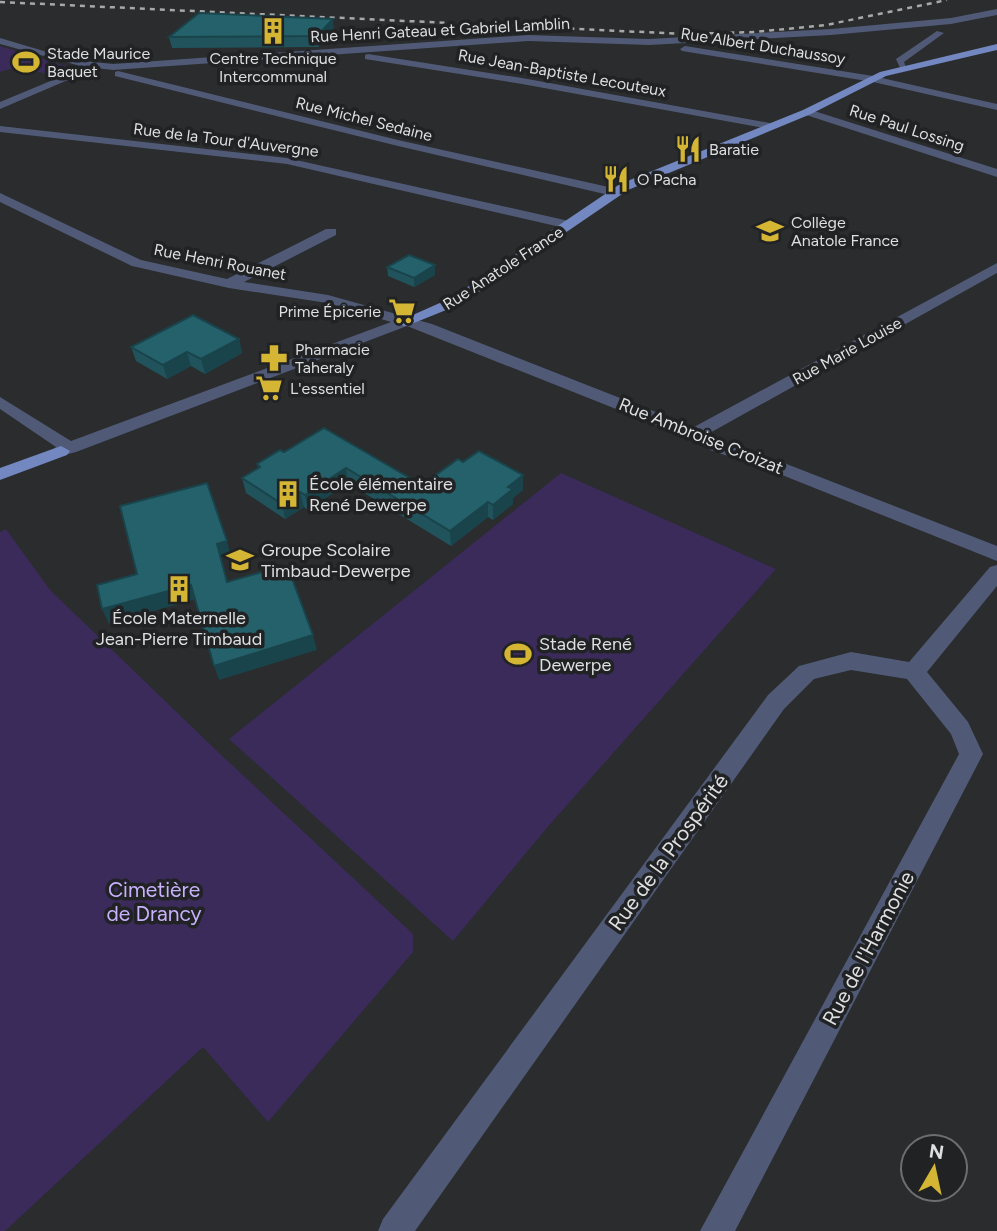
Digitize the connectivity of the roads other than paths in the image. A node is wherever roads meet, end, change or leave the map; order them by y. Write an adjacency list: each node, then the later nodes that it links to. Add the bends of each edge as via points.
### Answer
1 (997, 12): 5 (street, Rue Henri Gateau et Gabriel Lamblin, via 913,26)
2 (940, 33): 13 (street, via 899,61)
3 (0, 41): 10 (street)
4 (471, 41): 5 (street, Rue Henri Gateau et Gabriel Lamblin, via 555,37); 7 (street, Rue Henri Gateau et Gabriel Lamblin); 8 (street)
5 (649, 42): 14 (street, Rue Albert Duchaussoy)
6 (997, 47): 13 (main road, Rue Anatole France)
7 (350, 50): 11 (street, Rue Henri Gateau et Gabriel Lamblin); 12 (street, Rue Jean-Baptiste Lecouteux)
8 (449, 54)
9 (439, 60): 12 (street)
10 (92, 67): 11 (street, Rue Henri Gateau et Gabriel Lamblin); 15 (street)
11 (113, 67): 21 (street, Rue Michel Sedaine, via 116,74)
12 (428, 67): 18 (street, Rue Jean-Baptiste Lecouteux)
13 (904, 68): 14 (main road, Rue Anatole France)
14 (873, 79): 16 (street, Rue Albert Duchaussoy); 17 (main road, Rue Anatole France)
15 (0, 106)
16 (997, 107)
17 (807, 112): 18 (main road, Rue Anatole France); 20 (street, Rue Paul Lossing)
18 (770, 127): 21 (main road, Rue Anatole France)
19 (0, 129): 23 (street, Rue de la Tour d'Auvergne, via 287,161)
20 (997, 173)
21 (613, 192): 23 (main road, Rue Anatole France)
22 (0, 197): 26 (street, Rue Henri Rouanet, via 137,263)
23 (569, 225): 27 (main road, Rue Anatole France, via 456,301)
24 (331, 232): 26 (street)
25 (997, 267): 29 (street, Rue Marie Louise)
26 (229, 284): 27 (street, Rue Henri Rouanet, via 328,299)
27 (404, 322): 29 (street, Rue Ambroise Croizat); 30 (street, Rue Anatole France)
28 (0, 402): 30 (street)
29 (695, 434): 32 (street, Rue Ambroise Croizat)
30 (65, 449): 31 (main road, Rue Anatole France)
31 (0, 474)
32 (997, 554)
33 (997, 572): 34 (street)
34 (914, 672): 35 (street, Rue de la Prospérité, via 851,661 807,672 776,702); 36 (street, Rue de l'Harmonie, via 960,729 971,754)
35 (395, 1231)
36 (717, 1231)

